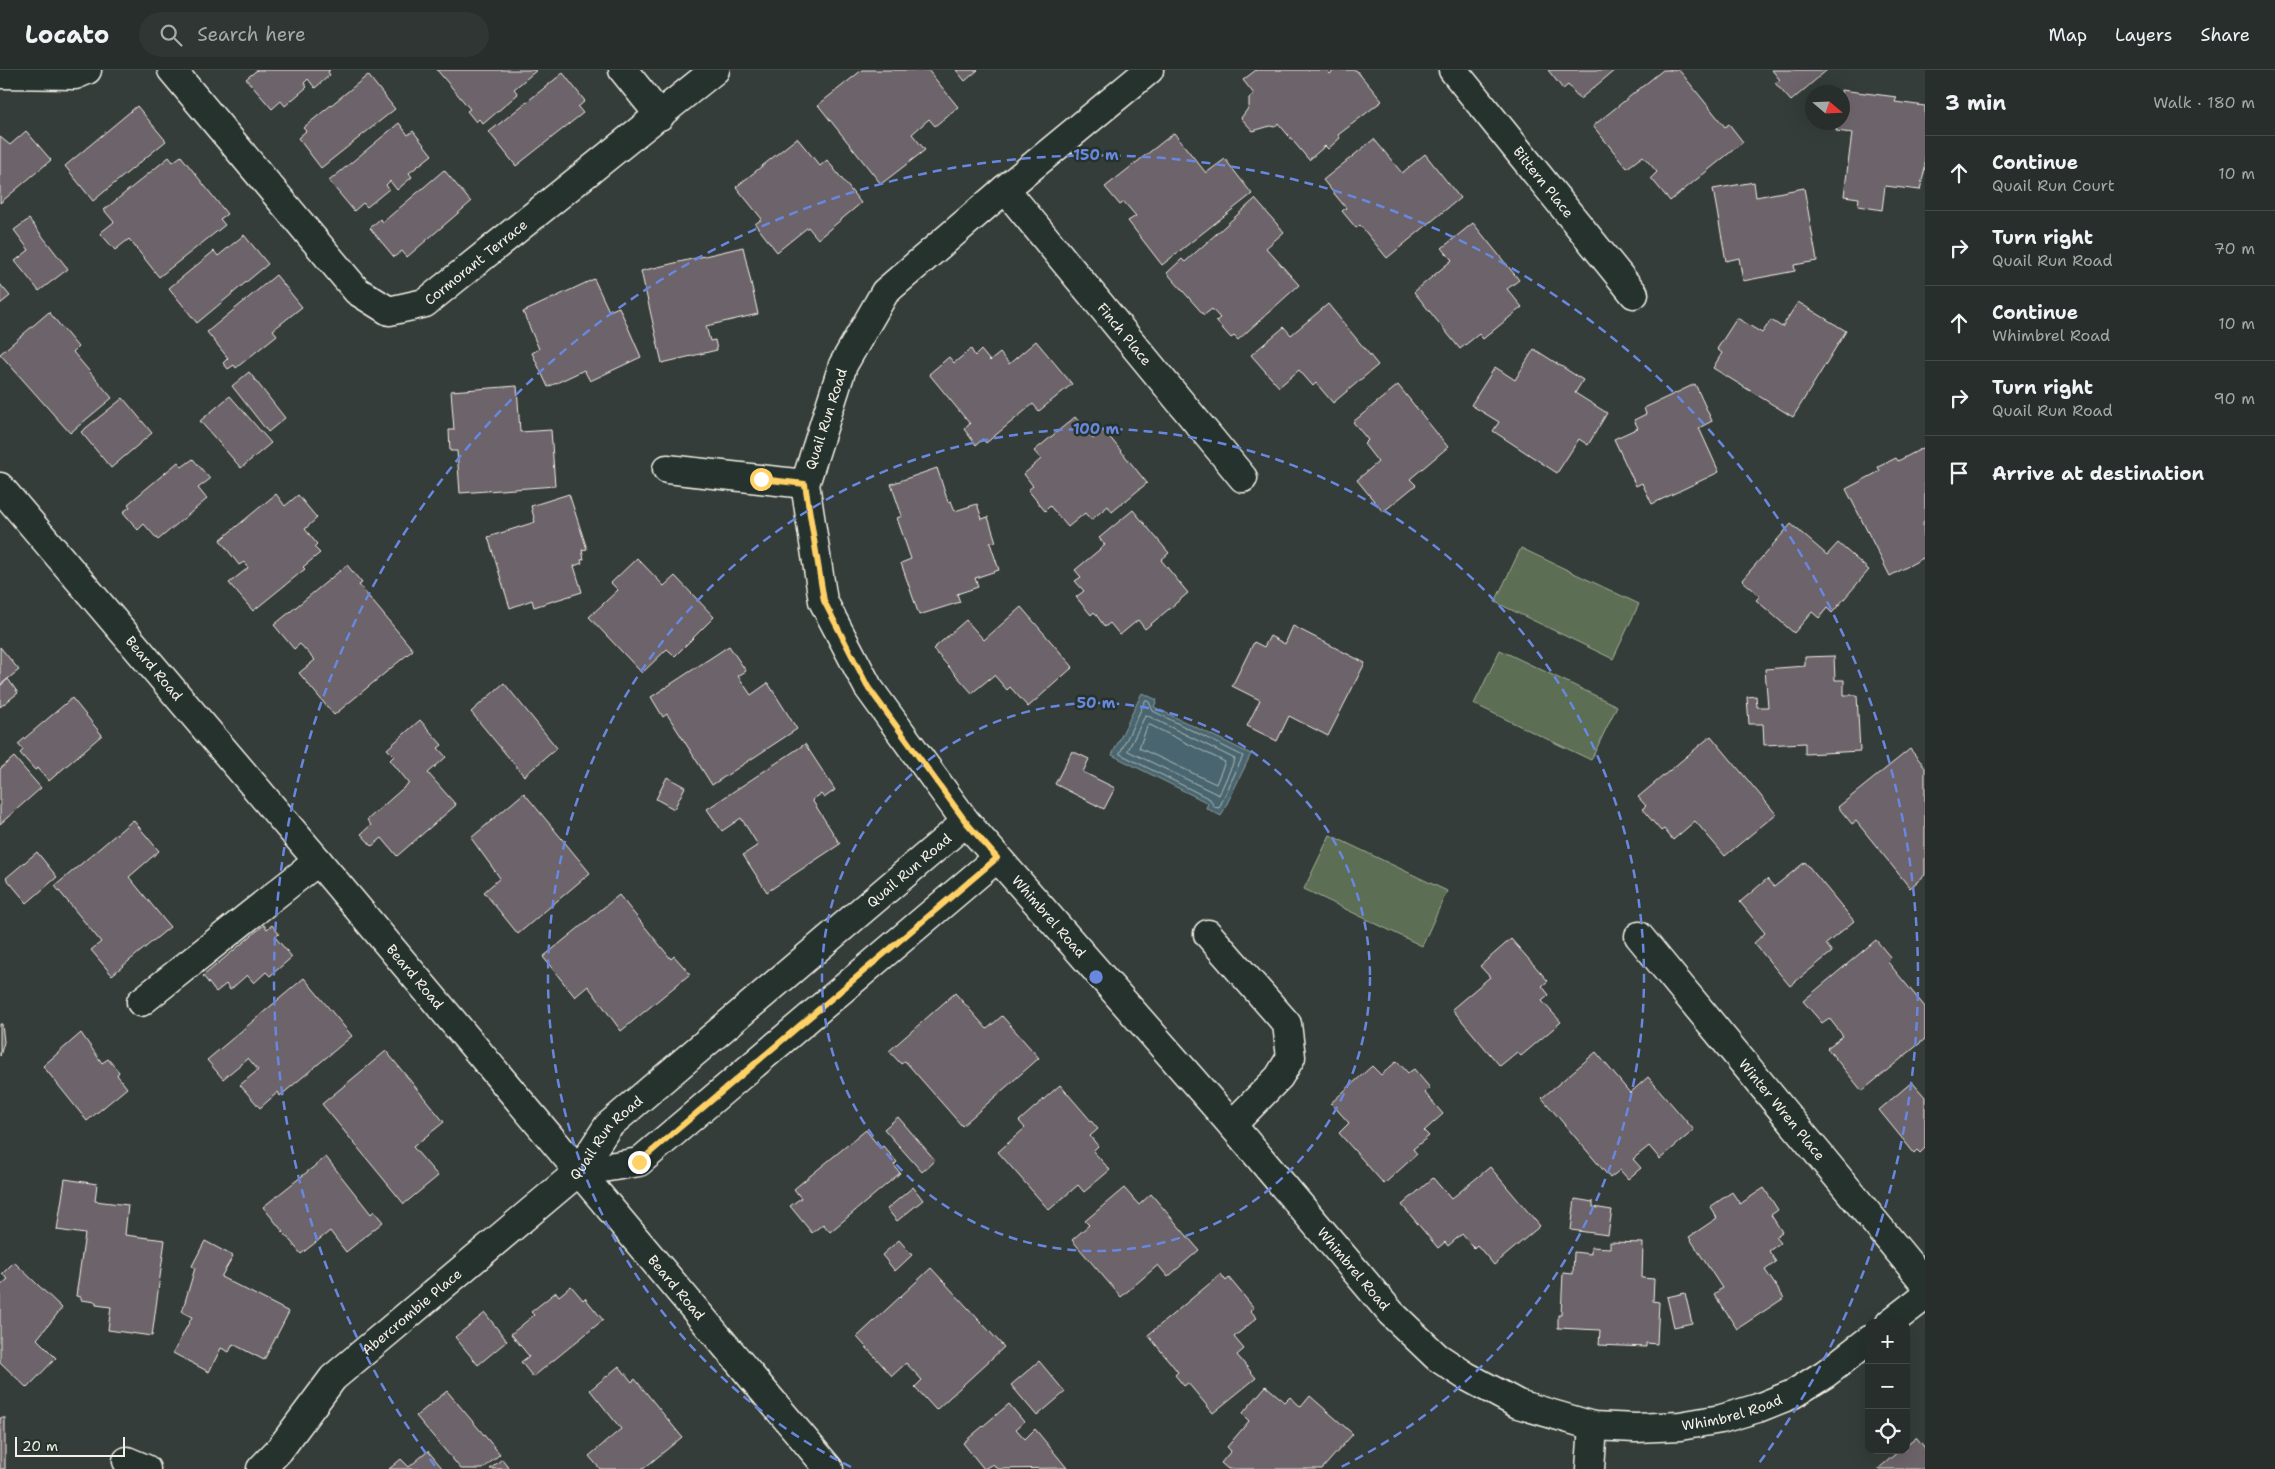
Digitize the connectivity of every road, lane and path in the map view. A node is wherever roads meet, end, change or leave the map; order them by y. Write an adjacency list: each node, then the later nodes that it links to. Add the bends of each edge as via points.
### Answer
1 (87, 70): 7 (street, via 75,75)
2 (172, 70): 8 (street, Cormorant Terrace, via 357,291 389,311 425,303)
3 (624, 70): 8 (street)
4 (715, 70): 8 (street, Cormorant Terrace)
5 (1149, 70): 9 (street, Quail Run Road)
6 (1453, 70): 10 (street, Bittern Place)
7 (0, 74)
8 (660, 116)
9 (1005, 189): 12 (street, Finch Place); 13 (street, Quail Run Road, via 886,292 843,365)
10 (1634, 294)
11 (667, 469): 13 (street)
12 (1243, 478)
13 (805, 484): 15 (street, Quail Run Road, via 824,601 868,687)
14 (0, 487): 17 (street, Beard Road)
15 (966, 822): 16 (street, Whimbrel Road); 22 (street, Quail Run Road, via 608,1126)
16 (997, 858): 21 (street, Whimbrel Road); 22 (street, Quail Run Road, via 639,1162)
17 (318, 861): 20 (street); 22 (street, Beard Road)
18 (1208, 934): 21 (street, via 1287,1024 1291,1057 1279,1077)
19 (1639, 936): 23 (street, Winter Wren Place)
20 (140, 1002)
21 (1232, 1125): 27 (street, Whimbrel Road, via 1391,1313 1438,1357 1518,1404)
22 (578, 1172): 28 (street, Abercrombie Place, via 333,1378); 29 (street, Beard Road)
23 (1925, 1283)
24 (1925, 1296): 25 (street)
25 (1895, 1319)
26 (1865, 1343): 27 (street, Whimbrel Road, via 1793,1394 1758,1408 1680,1426)
27 (1593, 1426): 30 (street)
28 (262, 1469)
29 (829, 1469)
30 (1590, 1469)

